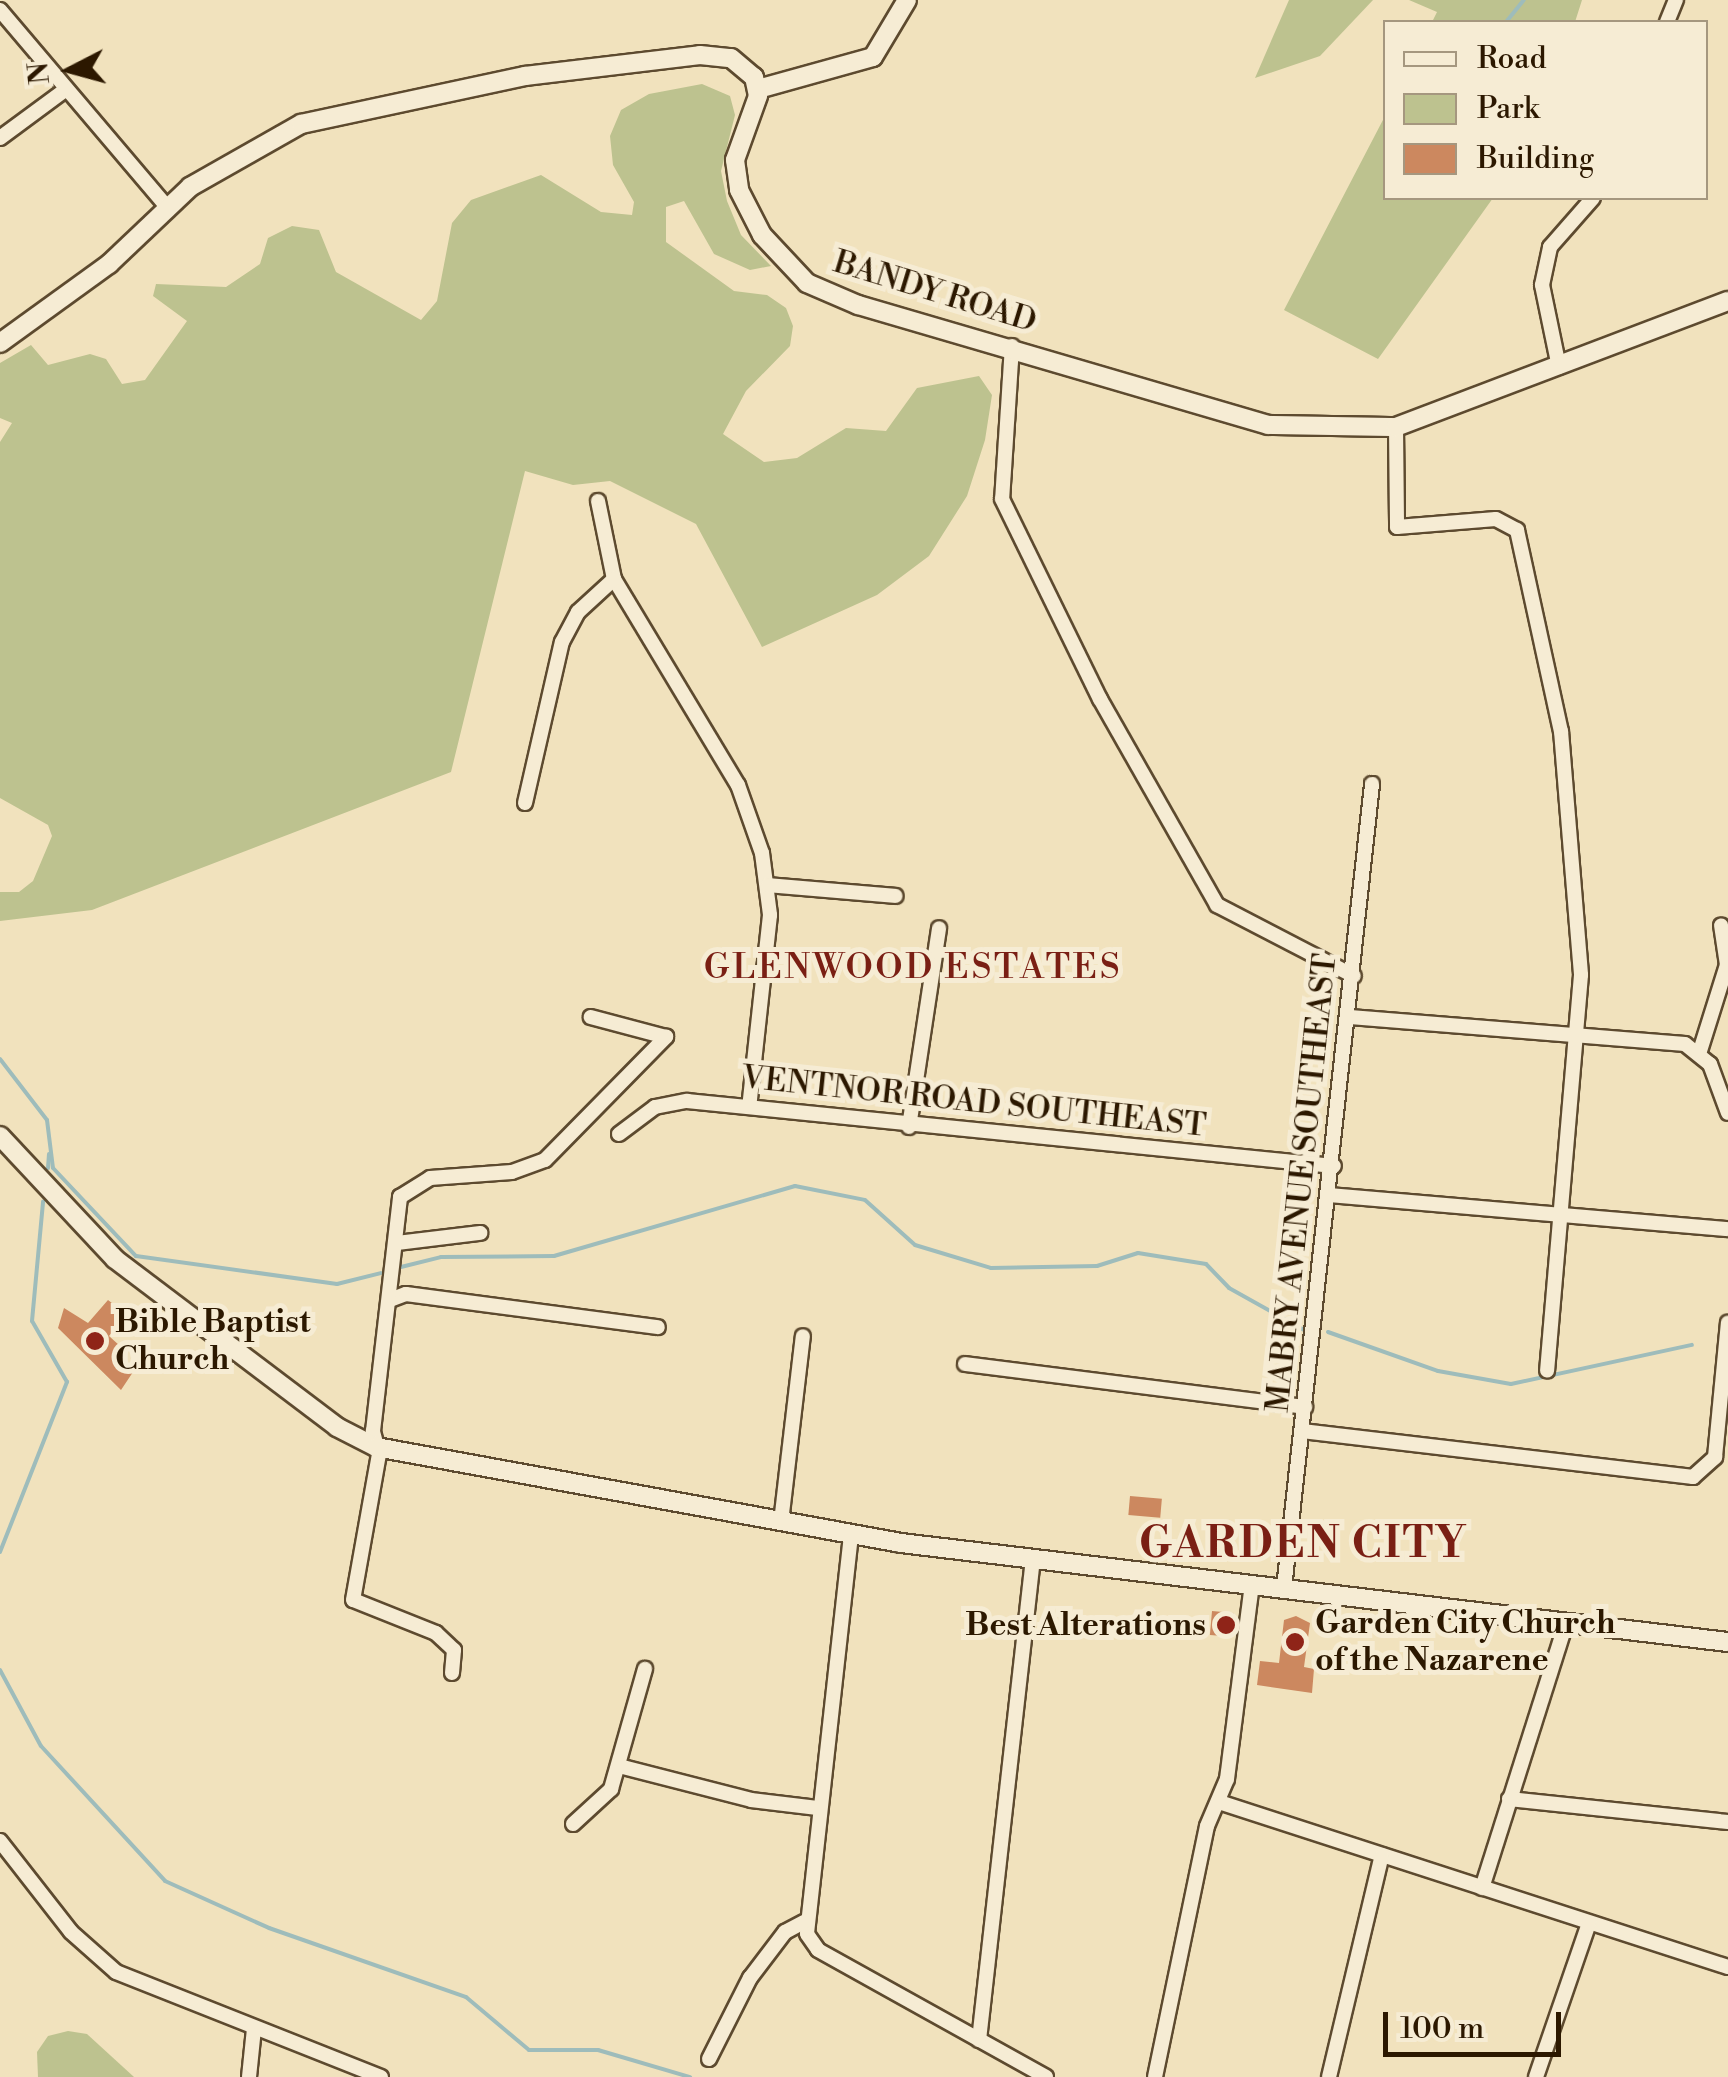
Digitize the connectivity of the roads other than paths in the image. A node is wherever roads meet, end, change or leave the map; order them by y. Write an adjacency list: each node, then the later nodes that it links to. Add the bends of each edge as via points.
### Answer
1 (907, 0): 4 (street, via 873,58)
2 (0, 10): 3 (street)
3 (64, 90): 5 (street); 7 (street)
4 (758, 90): 7 (street, via 741,62 700,55 367,106 269,139); 10 (street, BANDY ROAD, via 736,176 749,214 786,264 833,297)
5 (0, 138)
6 (1591, 200): 11 (street, via 1550,247 1542,285)
7 (167, 206): 9 (street, via 109,264)
8 (1728, 300): 11 (street, BANDY ROAD)
9 (0, 343)
10 (1012, 346): 12 (street, BANDY ROAD, via 1268,426); 21 (street, via 1002,499 1100,698 1217,904)
11 (1559, 368): 12 (street, BANDY ROAD)
12 (1396, 426): 24 (street, via 1397,527 1502,519 1522,540 1562,732 1579,928)
13 (598, 501): 14 (street)
14 (614, 579): 16 (street, via 578,612 562,642); 17 (street, via 738,785)
15 (1372, 784): 21 (street, MABRY AVENUE SOUTHEAST)
16 (525, 803)
17 (768, 885): 18 (street); 26 (street)
18 (896, 896)
19 (1721, 926): 25 (street, via 1727,965)
20 (939, 928): 28 (street)
21 (1354, 976): 22 (street, MABRY AVENUE SOUTHEAST)
22 (1350, 1017): 24 (street); 31 (street, MABRY AVENUE SOUTHEAST)
23 (591, 1018): 36 (street, via 666,1037 544,1160 411,1184 400,1197)
24 (1574, 1038): 25 (street); 33 (street)
25 (1700, 1051): 27 (street)
26 (750, 1106): 28 (street, VENTNOR ROAD SOUTHEAST); 29 (street, VENTNOR ROAD SOUTHEAST, via 671,1102 636,1116)
27 (1728, 1113)
28 (909, 1126): 31 (street, VENTNOR ROAD SOUTHEAST)
29 (618, 1134)
30 (0, 1136): 45 (street, via 115,1259 336,1427)
31 (1334, 1166): 32 (street, MABRY AVENUE SOUTHEAST)
32 (1330, 1194): 33 (street); 43 (street, MABRY AVENUE SOUTHEAST)
33 (1563, 1215): 34 (street); 42 (street)
34 (1728, 1229)
35 (480, 1233): 36 (street)
36 (398, 1243): 37 (street)
37 (390, 1300): 39 (street, via 406,1294); 45 (street)
38 (1728, 1323): 44 (street, via 1718,1442 1710,1466 1683,1479)
39 (658, 1327)
40 (803, 1336): 46 (street)
41 (965, 1364): 43 (street)
42 (1546, 1371)
43 (1305, 1407): 44 (street, MABRY AVENUE SOUTHEAST)
44 (1302, 1431): 50 (street, MABRY AVENUE SOUTHEAST)
45 (376, 1447): 46 (street); 54 (street, via 352,1600 436,1632 454,1650)
46 (780, 1522): 47 (street)
47 (851, 1535): 48 (street); 58 (street)
48 (1032, 1558): 49 (street); 68 (street)
49 (1252, 1584): 50 (street); 57 (street)
50 (1284, 1588): 51 (street)
51 (1566, 1624): 52 (street); 56 (street)
52 (1728, 1642)
53 (644, 1670): 55 (street)
54 (452, 1673)
55 (619, 1766): 58 (street, via 752,1800); 60 (street, via 602,1802)
56 (1509, 1799): 59 (street); 63 (street)
57 (1219, 1802): 62 (street); 73 (street)
58 (818, 1808): 64 (street)
59 (1728, 1822)
60 (573, 1824)
61 (0, 1841): 67 (street, via 101,1961)
62 (1382, 1855): 63 (street); 74 (street)
63 (1482, 1888): 65 (street)
64 (804, 1922): 68 (street, via 818,1950); 69 (street, via 785,1932 750,1978)
65 (1589, 1923): 66 (street); 75 (street)
66 (1728, 1967)
67 (254, 2029): 70 (street); 71 (street)
68 (978, 2040): 72 (street)
69 (709, 2059)
70 (249, 2077)
71 (381, 2077)
72 (1046, 2077)
73 (1155, 2077)
74 (1328, 2077)
75 (1536, 2077)

